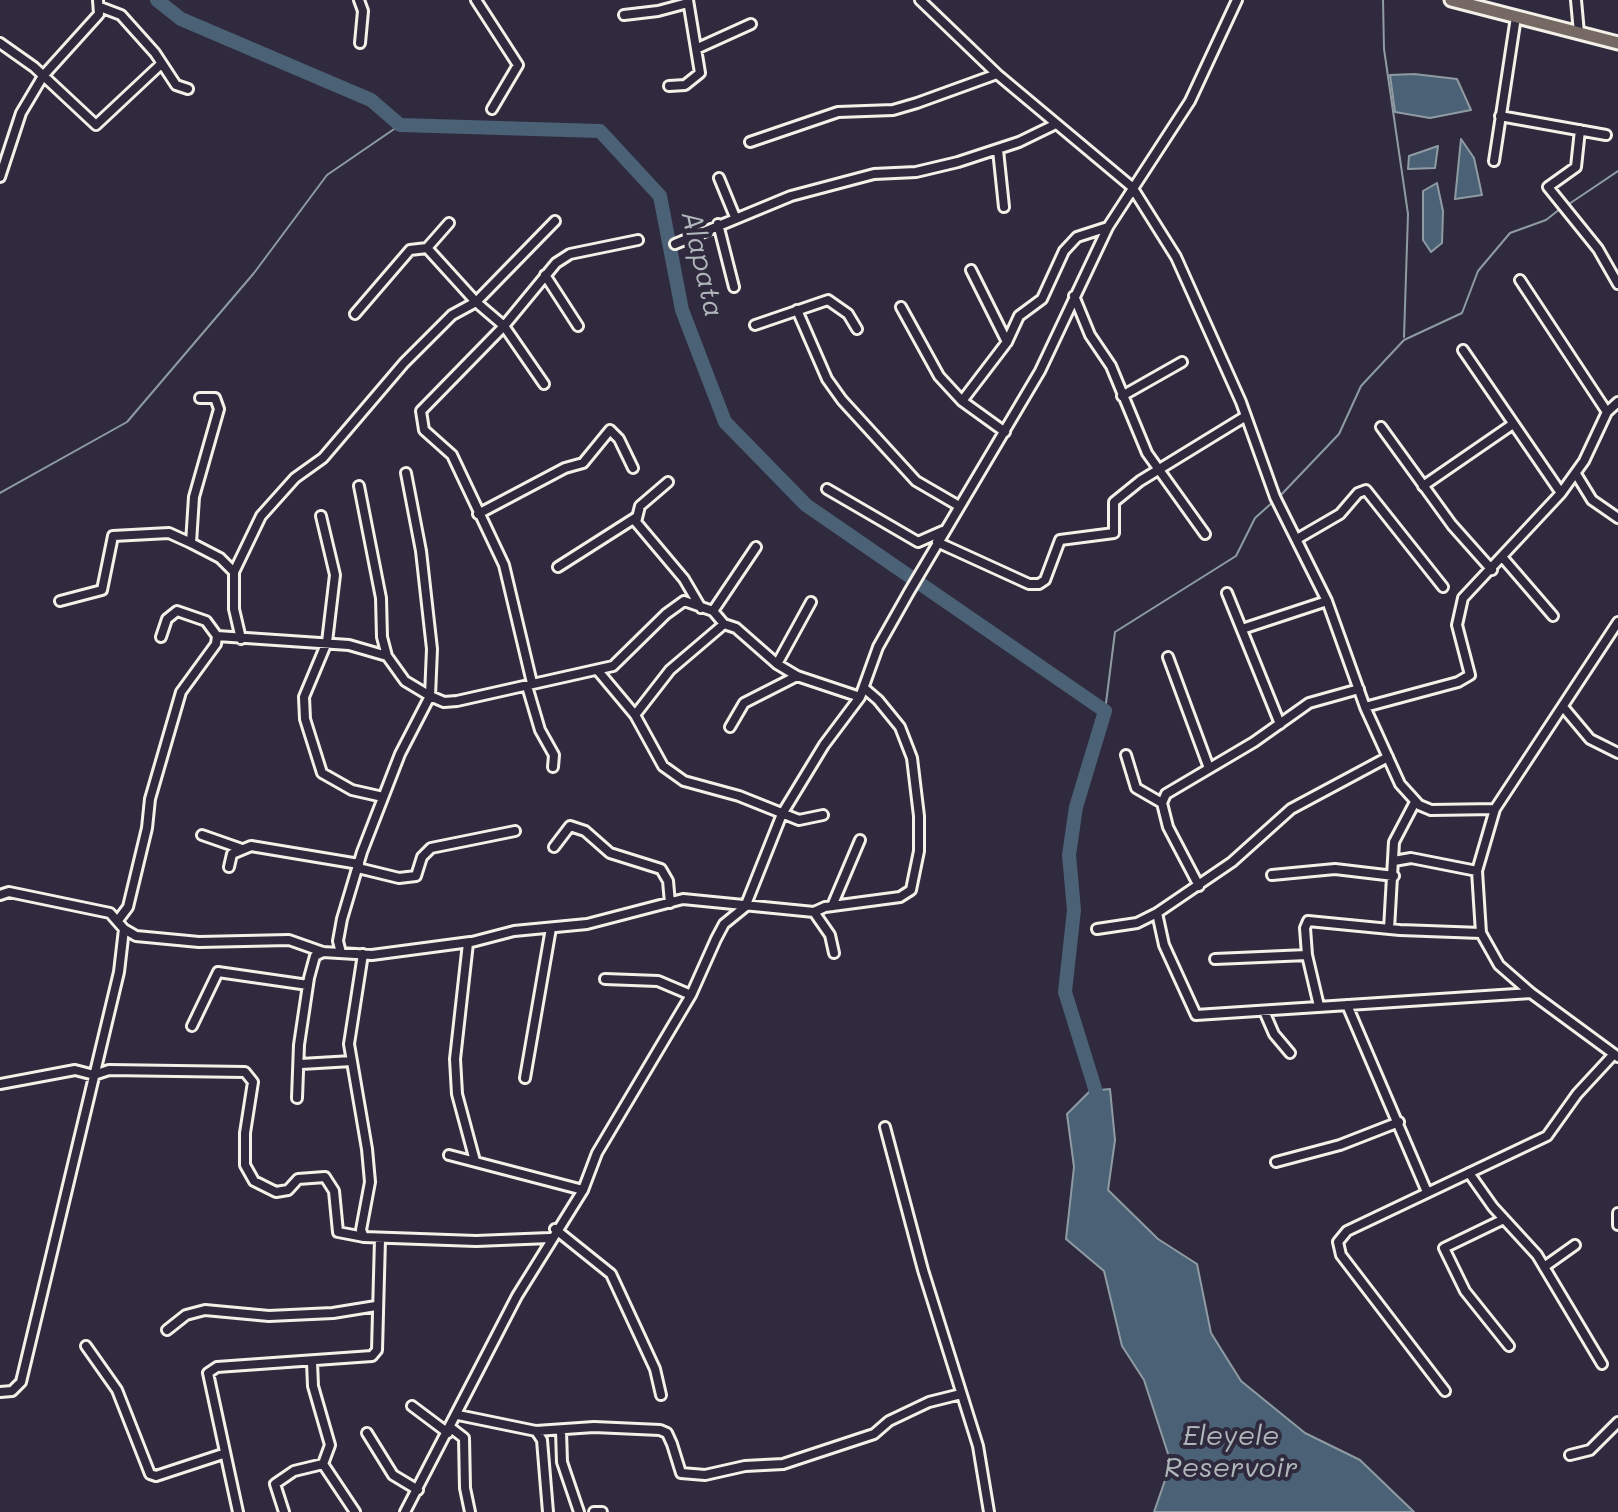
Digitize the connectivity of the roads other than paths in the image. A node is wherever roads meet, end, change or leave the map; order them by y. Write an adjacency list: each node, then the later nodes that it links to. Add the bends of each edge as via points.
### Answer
1 (359, 0): 14 (street)
2 (476, 0): 22 (street, via 518,65)
3 (920, 0): 18 (street)
4 (1237, 0): 33 (street, via 1190,101)
5 (1451, 0): 10 (main road)
6 (1576, 0): 12 (street)
7 (688, 1): 9 (street); 16 (street)
8 (99, 4): 17 (street, via 121,15); 19 (street, via 94,21)
9 (624, 15)
10 (1516, 17): 12 (main road); 23 (street)
11 (751, 24): 16 (street)
12 (1579, 33): 15 (main road)
13 (0, 43): 19 (street)
14 (360, 43)
15 (1618, 43)
16 (698, 48): 20 (street, via 699,76 685,85)
17 (160, 65): 19 (street, via 96,125); 21 (street, via 176,85)
18 (997, 74): 24 (street); 27 (street, via 905,107 838,112)
19 (43, 76): 29 (street)
20 (669, 86)
21 (188, 89)
22 (492, 109)
23 (1500, 116): 25 (street); 30 (street)
24 (1056, 124): 28 (street); 33 (street)
25 (1580, 130): 26 (street); 46 (street, via 1576,167 1548,187 1598,249)
26 (1606, 135)
27 (750, 142)
28 (998, 150): 34 (street); 35 (street, via 916,172 874,174)
29 (3, 154): 31 (street)
30 (1494, 161)
31 (0, 177)
32 (719, 178): 35 (street)
33 (1132, 187): 39 (street); 66 (street, via 1176,257)
34 (1004, 207)
35 (735, 217): 38 (street)
36 (555, 221): 49 (street)
37 (449, 223): 42 (street)
38 (718, 224): 41 (street); 47 (street)
39 (1108, 227): 48 (street); 57 (street, via 1077,237 1064,251 1042,299 1019,316)
40 (638, 240): 44 (street, via 570,254)
41 (675, 244)
42 (427, 248): 49 (street); 52 (street, via 410,250)
43 (971, 270): 57 (street)
44 (545, 275): 54 (street); 55 (street)
45 (1520, 280): 65 (street)
46 (1618, 284)
47 (734, 287)
48 (1074, 296): 61 (street); 69 (street, via 1051,351)
49 (476, 302): 54 (street); 93 (street, via 452,315 323,458 274,499)
50 (901, 307): 63 (street, via 939,376)
51 (797, 310): 53 (street); 56 (street, via 828,300 848,314); 79 (street, via 827,379 842,400 916,481)
52 (355, 314)
53 (755, 325)
54 (504, 326): 60 (street); 80 (street, via 421,411 433,441 452,455)
55 (578, 326)
56 (857, 329)
57 (1007, 342): 63 (street)
58 (1463, 350): 67 (street)
59 (1182, 362): 61 (street)
60 (544, 384)
61 (1122, 396): 71 (street)
62 (200, 398): 88 (street, via 215,398 219,409 194,497)
63 (962, 401): 69 (street)
64 (1618, 402): 65 (street)
65 (1607, 412): 73 (street)
66 (1246, 416): 71 (street); 86 (street)
67 (1513, 424): 76 (street); 78 (street)
68 (1381, 427): 76 (street)
69 (1005, 432): 79 (street)
70 (633, 468): 80 (street, via 610,430 583,463)
71 (1158, 470): 85 (street); 87 (street, via 1114,502 1114,533 1060,540 1039,584)
72 (406, 473): 116 (street, via 432,649)
73 (1576, 474): 78 (street); 83 (street, via 1592,500)
74 (668, 482): 82 (street, via 640,506)
75 (359, 486): 109 (street)
76 (1423, 486): 92 (street)
77 (827, 489): 84 (street, via 918,542)
78 (1561, 493): 90 (street)
79 (959, 506): 84 (street)
80 (478, 514): 114 (street, via 504,565)
81 (321, 516): 108 (street, via 335,575)
82 (635, 518): 91 (street); 99 (street)
83 (1618, 518)
84 (943, 531): 87 (street)
85 (1205, 534)
86 (1297, 539): 94 (street, via 1340,514 1366,490); 97 (street)
87 (937, 542): 117 (street, via 878,647)
88 (191, 543): 93 (street); 96 (street, via 169,533 113,536 102,590)
89 (756, 547): 100 (street)
90 (1503, 558): 92 (street); 101 (street)
91 (558, 567)
92 (1492, 570): 118 (street, via 1463,598 1457,612 1458,638 1470,675)
93 (234, 572): 107 (street)
94 (1443, 587)
95 (1227, 593): 104 (street)
96 (60, 601)
97 (1327, 601): 104 (street); 115 (street)
98 (811, 602): 111 (street)
99 (701, 608): 100 (street); 112 (street, via 678,603 613,666)
100 (713, 611): 103 (street)
101 (1553, 616)
102 (1618, 622): 119 (street)
103 (724, 624): 111 (street, via 736,628); 120 (street, via 670,670)
104 (1242, 629): 121 (street)
105 (217, 636): 106 (street, via 206,621 177,611 167,619); 107 (street); 152 (street, via 178,702 150,799 128,907)
106 (161, 637)
107 (241, 639): 108 (street)
108 (327, 642): 109 (street); 128 (street, via 304,697 305,719 322,773 352,790)
109 (387, 656): 116 (street, via 405,681)
110 (1168, 657): 127 (street)
111 (777, 664): 113 (street)
112 (599, 672): 114 (street); 120 (street)
113 (797, 676): 117 (street); 122 (street, via 744,703)
114 (530, 684): 116 (street, via 457,701); 126 (street, via 540,730 554,755)
115 (1359, 689): 118 (street); 121 (street, via 1309,703)
116 (430, 696): 128 (street)
117 (860, 697): 132 (street); 148 (street, via 864,688 878,700 900,727 908,747 919,851 906,894)
118 (1365, 707): 125 (street)
119 (1564, 708): 123 (street, via 1590,739); 131 (street)
120 (635, 715): 132 (street, via 663,766 684,781)
121 (1280, 724): 127 (street)
122 (730, 727)
123 (1618, 753)
124 (1126, 755): 130 (street, via 1136,788)
125 (1388, 757): 129 (street); 145 (street, via 1291,809)
126 (553, 767)
127 (1209, 768): 130 (street, via 1174,788)
128 (383, 797): 140 (street)
129 (1415, 802): 131 (street, via 1431,810); 139 (street, via 1397,831)
130 (1162, 803): 145 (street, via 1168,827)
131 (1495, 809): 142 (street)
132 (782, 814): 133 (street, via 799,820); 149 (street)
133 (823, 815)
134 (515, 831): 140 (street, via 431,848 416,876 399,878)
135 (202, 835): 138 (street)
136 (860, 840): 148 (street)
137 (554, 847): 147 (street, via 570,826 585,831 610,853 661,869)
138 (243, 849): 140 (street, via 268,848); 141 (street, via 232,854)
139 (1394, 861): 142 (street, via 1411,858); 144 (street)
140 (359, 866): 160 (street, via 342,919)
141 (229, 867)
142 (1477, 871): 157 (street)
143 (1272, 875): 144 (street, via 1335,869)
144 (1394, 876): 156 (street)
145 (1199, 886): 151 (street)
146 (0, 895): 152 (street, via 9,892)
147 (670, 903): 149 (street, via 703,900); 153 (street)
148 (832, 906): 150 (street)
149 (745, 907): 150 (street); 168 (street, via 724,924)
150 (814, 912): 161 (street, via 830,935)
151 (1157, 913): 155 (street, via 1137,923); 171 (street, via 1164,945 1196,1015)
152 (119, 919): 154 (street)
153 (551, 928): 158 (street, via 514,931); 178 (street)
154 (124, 929): 159 (street, via 136,936 199,942 289,940); 177 (street)
155 (1097, 929)
156 (1389, 929): 157 (street); 163 (street, via 1312,920 1305,928)
157 (1481, 933): 167 (street, via 1499,965)
158 (483, 941): 162 (street); 184 (street, via 468,943 455,1044 457,1094)
159 (323, 952): 160 (street); 166 (street, via 315,956)
160 (341, 953): 162 (street)
161 (834, 953)
162 (363, 954): 175 (street, via 349,1044)
163 (1307, 955): 164 (street); 170 (street)
164 (1215, 959)
165 (605, 979): 168 (street, via 658,981)
166 (308, 985): 172 (street, via 218,972); 176 (street)
167 (1531, 993): 169 (street); 174 (street)
168 (691, 995): 187 (street, via 597,1153)
169 (1347, 1005): 170 (street); 181 (street)
170 (1319, 1006): 171 (street)
171 (1264, 1011): 173 (street)
172 (192, 1026)
173 (1290, 1053)
174 (1616, 1056): 186 (street, via 1577,1094 1547,1136)
175 (352, 1061): 176 (street); 193 (street, via 370,1182)
176 (301, 1064): 180 (street)
177 (94, 1075): 179 (street, via 75,1070); 193 (street, via 109,1070 245,1072 253,1082 245,1165 254,1181 276,1192 288,1190 298,1179 325,1177 334,1191 338,1232); 205 (street, via 21,1382 12,1391)
178 (525, 1078)
179 (0, 1084)
180 (297, 1098)
181 (1399, 1122): 185 (street); 188 (street)
182 (885, 1127): 206 (street)
183 (449, 1155): 184 (street)
184 (475, 1161): 187 (street)
185 (1276, 1162)
186 (1469, 1173): 188 (street); 190 (street)
187 (583, 1190): 192 (street)
188 (1427, 1192): 204 (street, via 1347,1231 1338,1248)
189 (1618, 1213): 191 (street)
190 (1504, 1219): 197 (street); 201 (street, via 1444,1248 1465,1291)
191 (1618, 1225)
192 (555, 1229): 194 (street); 207 (street, via 611,1274 655,1369)
193 (364, 1237): 195 (street)
194 (550, 1238): 195 (street); 209 (street)
195 (380, 1239): 198 (street)
196 (1575, 1245): 197 (street)
197 (1544, 1267): 203 (street)
198 (376, 1306): 199 (street, via 269,1316 205,1310 186,1315); 202 (street, via 377,1350 372,1356)
199 (167, 1330)
200 (86, 1346): 215 (street, via 117,1390 150,1474)
201 (1509, 1346)
202 (312, 1362): 215 (street, via 211,1369 208,1378); 217 (street, via 313,1386 330,1445)
203 (1602, 1364)
204 (1445, 1391)
205 (0, 1392)
206 (961, 1394): 213 (street, via 929,1402 874,1434 783,1464 705,1475 681,1473 667,1433 660,1430); 228 (street, via 978,1446)
207 (661, 1395)
208 (412, 1406): 211 (street)
209 (458, 1415): 211 (street); 212 (street)
210 (1618, 1422): 216 (street, via 1590,1450)
211 (450, 1430): 218 (street); 223 (street, via 464,1438)
212 (536, 1431): 213 (street); 224 (street, via 542,1440)
213 (561, 1431): 225 (street, via 562,1462)
214 (367, 1433): 218 (street, via 393,1475)
215 (223, 1454): 219 (street)
216 (1570, 1455)
217 (323, 1464): 220 (street, via 294,1471 275,1484); 221 (street)
218 (418, 1490): 222 (street)
219 (238, 1512)
220 (284, 1512)
221 (355, 1512)
222 (405, 1512)
223 (470, 1512)
224 (548, 1512)
225 (579, 1512)
226 (594, 1512): 227 (street)
227 (602, 1512)
228 (989, 1512)

